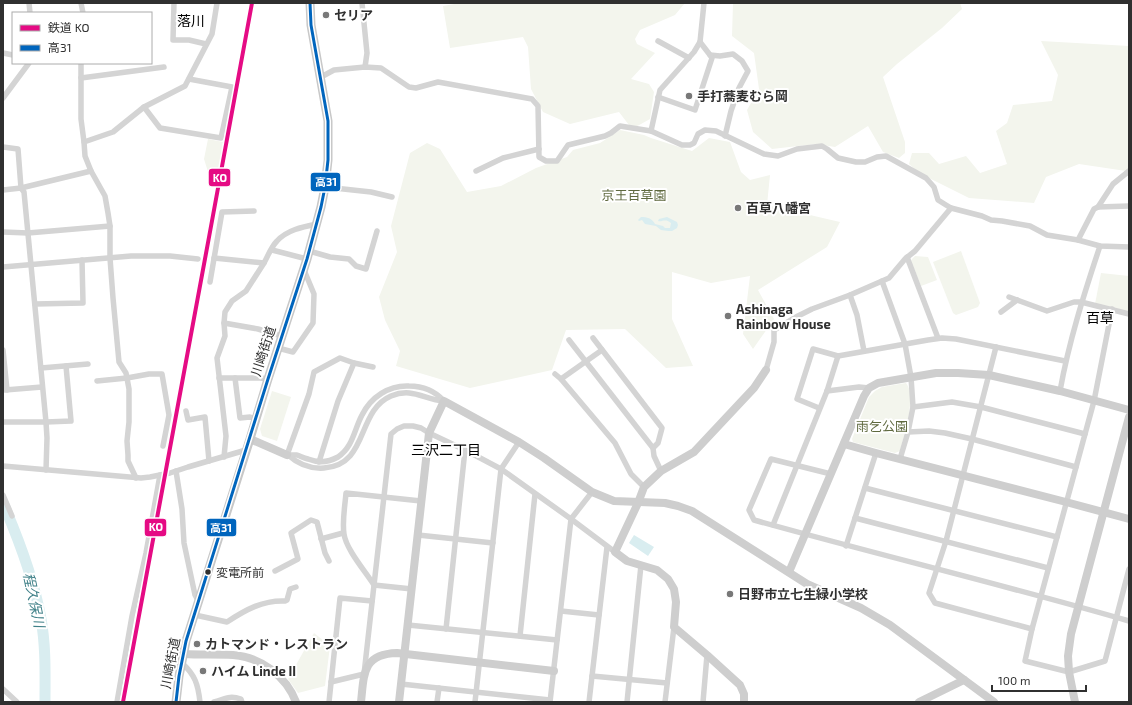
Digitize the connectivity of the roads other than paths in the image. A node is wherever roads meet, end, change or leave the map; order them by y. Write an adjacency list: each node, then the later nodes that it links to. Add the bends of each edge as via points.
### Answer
1 (174, 3): 8 (street, via 173,40)
2 (217, 3): 8 (street, via 212,34)
3 (310, 3): 15 (main road, 川崎街道, via 311,25)
4 (362, 3): 14 (street, via 367,53)
5 (704, 3): 7 (street)
6 (658, 41): 10 (street)
7 (700, 42): 9 (street); 10 (street)
8 (206, 44): 17 (street)
9 (710, 55): 19 (street, via 712,58 695,110); 22 (street, via 734,54 742,60 748,71 739,88)
10 (689, 58): 19 (street, via 660,90)
11 (28, 64): 18 (street)
12 (81, 64): 16 (street)
13 (164, 67): 16 (street)
14 (365, 67): 15 (street, via 334,70); 25 (street, via 381,68 409,87 416,88 438,82 532,99 538,106)
15 (321, 77): 29 (main road, 川崎街道, via 328,121)
16 (81, 78): 23 (street)
17 (189, 79): 20 (street, via 185,86); 20 (street, via 232,87 221,138 160,128)
18 (3, 98)
19 (658, 98): 21 (street)
20 (144, 107): 23 (street, via 113,132)
21 (651, 131): 22 (street, via 682,145 694,143 698,134 705,130 716,131); 25 (street, via 620,126 605,136 568,145 557,161 546,161 539,157)
22 (725, 136): 35 (street, via 771,156 822,146 838,158 856,162 886,156 926,178 934,187 938,200)
23 (84, 142): 26 (street, via 85,156)
24 (3, 147): 30 (street, via 18,149)
25 (539, 149): 27 (street, via 503,158)
26 (91, 171): 30 (street); 38 (street, via 105,196)
27 (476, 171)
28 (1129, 171): 34 (street, via 1113,184)
29 (325, 187): 32 (street); 37 (main road, 川崎街道)
30 (21, 188): 31 (street); 41 (street, via 24,192)
31 (3, 190)
32 (392, 197)
33 (1129, 206): 34 (street)
34 (1098, 207): 42 (street, via 1094,209)
35 (951, 208): 42 (street, via 991,220 1030,226 1047,235); 47 (street)
36 (254, 211): 50 (street, via 222,212)
37 (317, 224): 45 (street, via 288,233 276,242); 46 (main road, 川崎街道)
38 (110, 226): 41 (street); 48 (street)
39 (377, 231): 46 (street, via 366,269 356,266 350,259)
40 (3, 232): 41 (street)
41 (28, 233): 53 (street)
42 (1078, 240): 43 (street)
43 (1100, 246): 44 (street); 61 (street)
44 (1129, 247)
45 (272, 250): 46 (street); 52 (street)
46 (308, 255): 55 (main road, 川崎街道)
47 (907, 257): 56 (street); 69 (street)
48 (110, 258): 49 (street); 51 (street); 89 (street, via 119,362)
49 (198, 258)
50 (214, 258): 52 (street); 57 (street)
51 (82, 260): 53 (street); 62 (street, via 83,303)
52 (264, 263): 66 (street, via 246,291 232,301 225,312)
53 (31, 264): 54 (street); 62 (street)
54 (3, 267)
55 (303, 269): 67 (main road, 川崎街道); 73 (street, via 314,294 313,323 293,352)
56 (882, 281): 58 (street); 71 (street)
57 (210, 282)
58 (850, 295): 76 (street); 85 (street, via 812,309 774,330 774,342)
59 (1009, 297): 60 (street)
60 (1018, 300): 61 (street, via 1047,310); 64 (street)
61 (1081, 302): 63 (street); 79 (street)
62 (35, 304): 84 (street)
63 (1112, 309): 65 (street); 100 (street)
64 (1001, 312)
65 (1129, 314)
66 (224, 322): 67 (street); 90 (street, via 225,336 217,358)
67 (282, 336): 73 (main road, 川崎街道)
68 (593, 338): 75 (street)
69 (938, 338): 71 (street); 72 (street)
70 (569, 340): 78 (street)
71 (905, 344): 76 (street); 88 (street)
72 (996, 347): 79 (street); 87 (street)
73 (278, 348): 92 (main road, 川崎街道)
74 (3, 350): 97 (street)
75 (602, 350): 78 (street); 119 (street, via 662,428 658,442)
76 (864, 351): 77 (street)
77 (838, 356): 98 (street); 104 (street, via 813,349 797,399)
78 (586, 361): 93 (street); 119 (street)
79 (1065, 361): 99 (street)
80 (354, 363): 83 (street); 123 (street, via 340,358 314,372); 127 (street, via 338,401)
81 (88, 364): 82 (street)
82 (66, 366): 84 (street); 110 (street, via 71,421)
83 (373, 367)
84 (41, 368): 95 (street)
85 (766, 370): 134 (street, via 754,388 694,452)
86 (555, 374): 93 (street)
87 (989, 375): 88 (street, via 936,373); 99 (street); 103 (street)
88 (911, 377): 96 (street, via 878,383); 102 (street)
89 (127, 378): 94 (street); 118 (street, via 162,374 169,416); 138 (street, via 128,461)
90 (219, 378): 91 (street); 124 (street, via 226,436)
91 (235, 378): 92 (street); 108 (street, via 240,418)
92 (268, 379): 108 (main road, 川崎街道)
93 (561, 379): 139 (street, via 615,443 631,474)
94 (97, 381)
95 (42, 387): 97 (street); 110 (street)
96 (869, 388): 98 (street); 117 (street)
97 (5, 390)
98 (827, 391): 104 (street)
99 (1060, 391): 100 (street)
100 (1094, 401): 105 (street); 113 (street)
101 (444, 402): 112 (street); 116 (street); 123 (street, via 413,393 402,393 383,400 369,418 356,449 339,464 328,468 295,462); 127 (street, via 438,394 425,388 402,386 390,389 369,404 345,451 328,461)
102 (913, 407): 103 (street, via 952,402); 111 (street)
103 (981, 407): 113 (street); 115 (street)
104 (819, 408): 129 (street)
105 (1129, 410)
106 (186, 411): 126 (street, via 188,420 205,417)
107 (1129, 417): 149 (street)
108 (256, 419): 114 (main road, 川崎街道)
109 (3, 422): 110 (street)
110 (46, 422): 132 (street)
111 (908, 432): 115 (street, via 929,431); 125 (street)
112 (429, 433): 121 (street); 144 (street, via 421,428 404,426 391,434); 145 (street)
113 (1085, 434): 130 (street)
114 (250, 439): 120 (main road, 川崎街道); 123 (street)
115 (972, 439): 130 (street); 137 (street)
116 (519, 442): 131 (street); 141 (street)
117 (844, 444): 122 (street); 135 (street)
118 (163, 446)
119 (653, 448): 134 (street)
120 (246, 450): 124 (street); 179 (main road, 川崎街道)
121 (465, 450): 131 (street); 160 (street)
122 (876, 453): 125 (street); 140 (street)
123 (287, 455): 127 (street, via 297,455)
124 (224, 456): 126 (street)
125 (900, 459): 137 (street)
126 (209, 461): 133 (street)
127 (319, 462)
128 (3, 466): 132 (street)
129 (797, 466): 135 (street); 154 (street); 154 (street, via 771,459 749,510 754,520)
130 (1076, 467): 146 (street)
131 (501, 469): 142 (street); 162 (street)
132 (46, 470): 138 (street)
133 (176, 471): 136 (street); 179 (street, via 184,543 194,595)
134 (661, 471): 139 (street)
135 (831, 474): 157 (street)
136 (160, 475): 138 (street); 212 (street)
137 (963, 475): 146 (street); 148 (street)
138 (136, 478)
139 (644, 487): 147 (street)
140 (865, 488): 148 (street); 151 (street)
141 (592, 492): 147 (street, via 614,501); 152 (street)
142 (535, 494): 152 (street); 191 (street)
143 (3, 495): 150 (street)
144 (384, 496): 145 (street); 155 (street, via 346,493); 173 (street)
145 (422, 501): 156 (street)
146 (1066, 502): 149 (street); 158 (street)
147 (638, 503): 165 (street); 172 (street, via 665,503 692,511)
148 (954, 511): 158 (street); 161 (street)
149 (1104, 512): 153 (street); 180 (street)
150 (12, 516)
151 (855, 518): 161 (street); 163 (street)
152 (571, 519): 164 (street); 181 (street)
153 (1129, 519)
154 (772, 525): 157 (street)
155 (343, 533): 159 (street); 173 (street, via 347,545)
156 (418, 534): 160 (street); 176 (street)
157 (805, 534): 163 (street); 172 (street)
158 (1057, 537): 168 (street)
159 (321, 539): 166 (street); 171 (street, via 317,522 311,520 291,533 298,559)
160 (455, 539): 162 (street); 188 (street)
161 (946, 541): 168 (street); 169 (street)
162 (493, 543): 190 (street)
163 (846, 546): 169 (street)
164 (607, 547): 165 (street); 183 (street)
165 (615, 552): 167 (street, via 627,561)
166 (329, 561)
167 (641, 565): 187 (street, via 657,570 668,579 674,589); 201 (street)
168 (1048, 568): 177 (street)
169 (936, 569): 177 (street); 189 (street, via 929,593 935,603)
170 (1129, 569): 174 (street)
171 (275, 571)
172 (789, 572): 202 (street, via 807,584 861,608 890,625)
173 (374, 584): 176 (street); 178 (street)
174 (1127, 586): 184 (street)
175 (296, 587): 182 (street, via 290,589 287,600 253,607 228,622)
176 (412, 589): 186 (street)
177 (1041, 597): 180 (street); 189 (street)
178 (372, 601): 199 (street); 203 (street, via 340,598)
179 (199, 602): 182 (main road, 川崎街道)
180 (1078, 607): 184 (street); 198 (street, via 1071,634)
181 (561, 611): 183 (street); 192 (street)
182 (195, 615): 195 (main road, 川崎街道)
183 (599, 615): 200 (street)
184 (1116, 617): 185 (street); 198 (street, via 1105,661)
185 (1129, 621)
186 (408, 625): 188 (street); 193 (street)
187 (674, 627): 194 (street); 204 (street)
188 (446, 629): 190 (street)
189 (1032, 629): 198 (street, via 1025,661)
190 (483, 632): 191 (street); 196 (street)
191 (520, 636): 192 (street)
192 (557, 640): 197 (street)
193 (405, 654): 196 (street); 199 (street, via 386,654 376,658); 205 (street)
194 (707, 655): 226 (street); 227 (street, via 740,685)
195 (183, 658): 213 (main road, 川崎街道); 214 (street, via 197,682); 217 (street, via 233,655 249,658 265,665 278,676 293,694)
196 (479, 663): 197 (street); 208 (street)
197 (554, 671): 210 (street)
198 (1069, 672): 230 (street)
199 (364, 674): 203 (street); 219 (street)
200 (592, 676): 201 (street); 223 (street)
201 (630, 680): 204 (street); 224 (street)
202 (964, 680): 228 (street); 229 (street)
203 (331, 682): 218 (street)
204 (667, 683): 225 (street)
205 (401, 684): 206 (street); 220 (street)
206 (439, 688): 208 (street); 221 (street)
207 (3, 689): 211 (street)
208 (476, 692): 209 (street); 222 (street)
209 (513, 699): 210 (street)
210 (550, 701)
211 (17, 702)
212 (117, 702)
213 (176, 702)
214 (200, 702)
215 (214, 702): 216 (street, via 234,696)
216 (242, 702)
217 (296, 702)
218 (329, 702)
219 (361, 702)
220 (399, 702)
221 (437, 702)
222 (475, 702)
223 (589, 702)
224 (627, 702)
225 (665, 702)
226 (703, 702)
227 (744, 702)
228 (919, 702)
229 (994, 702)
230 (1075, 702)

